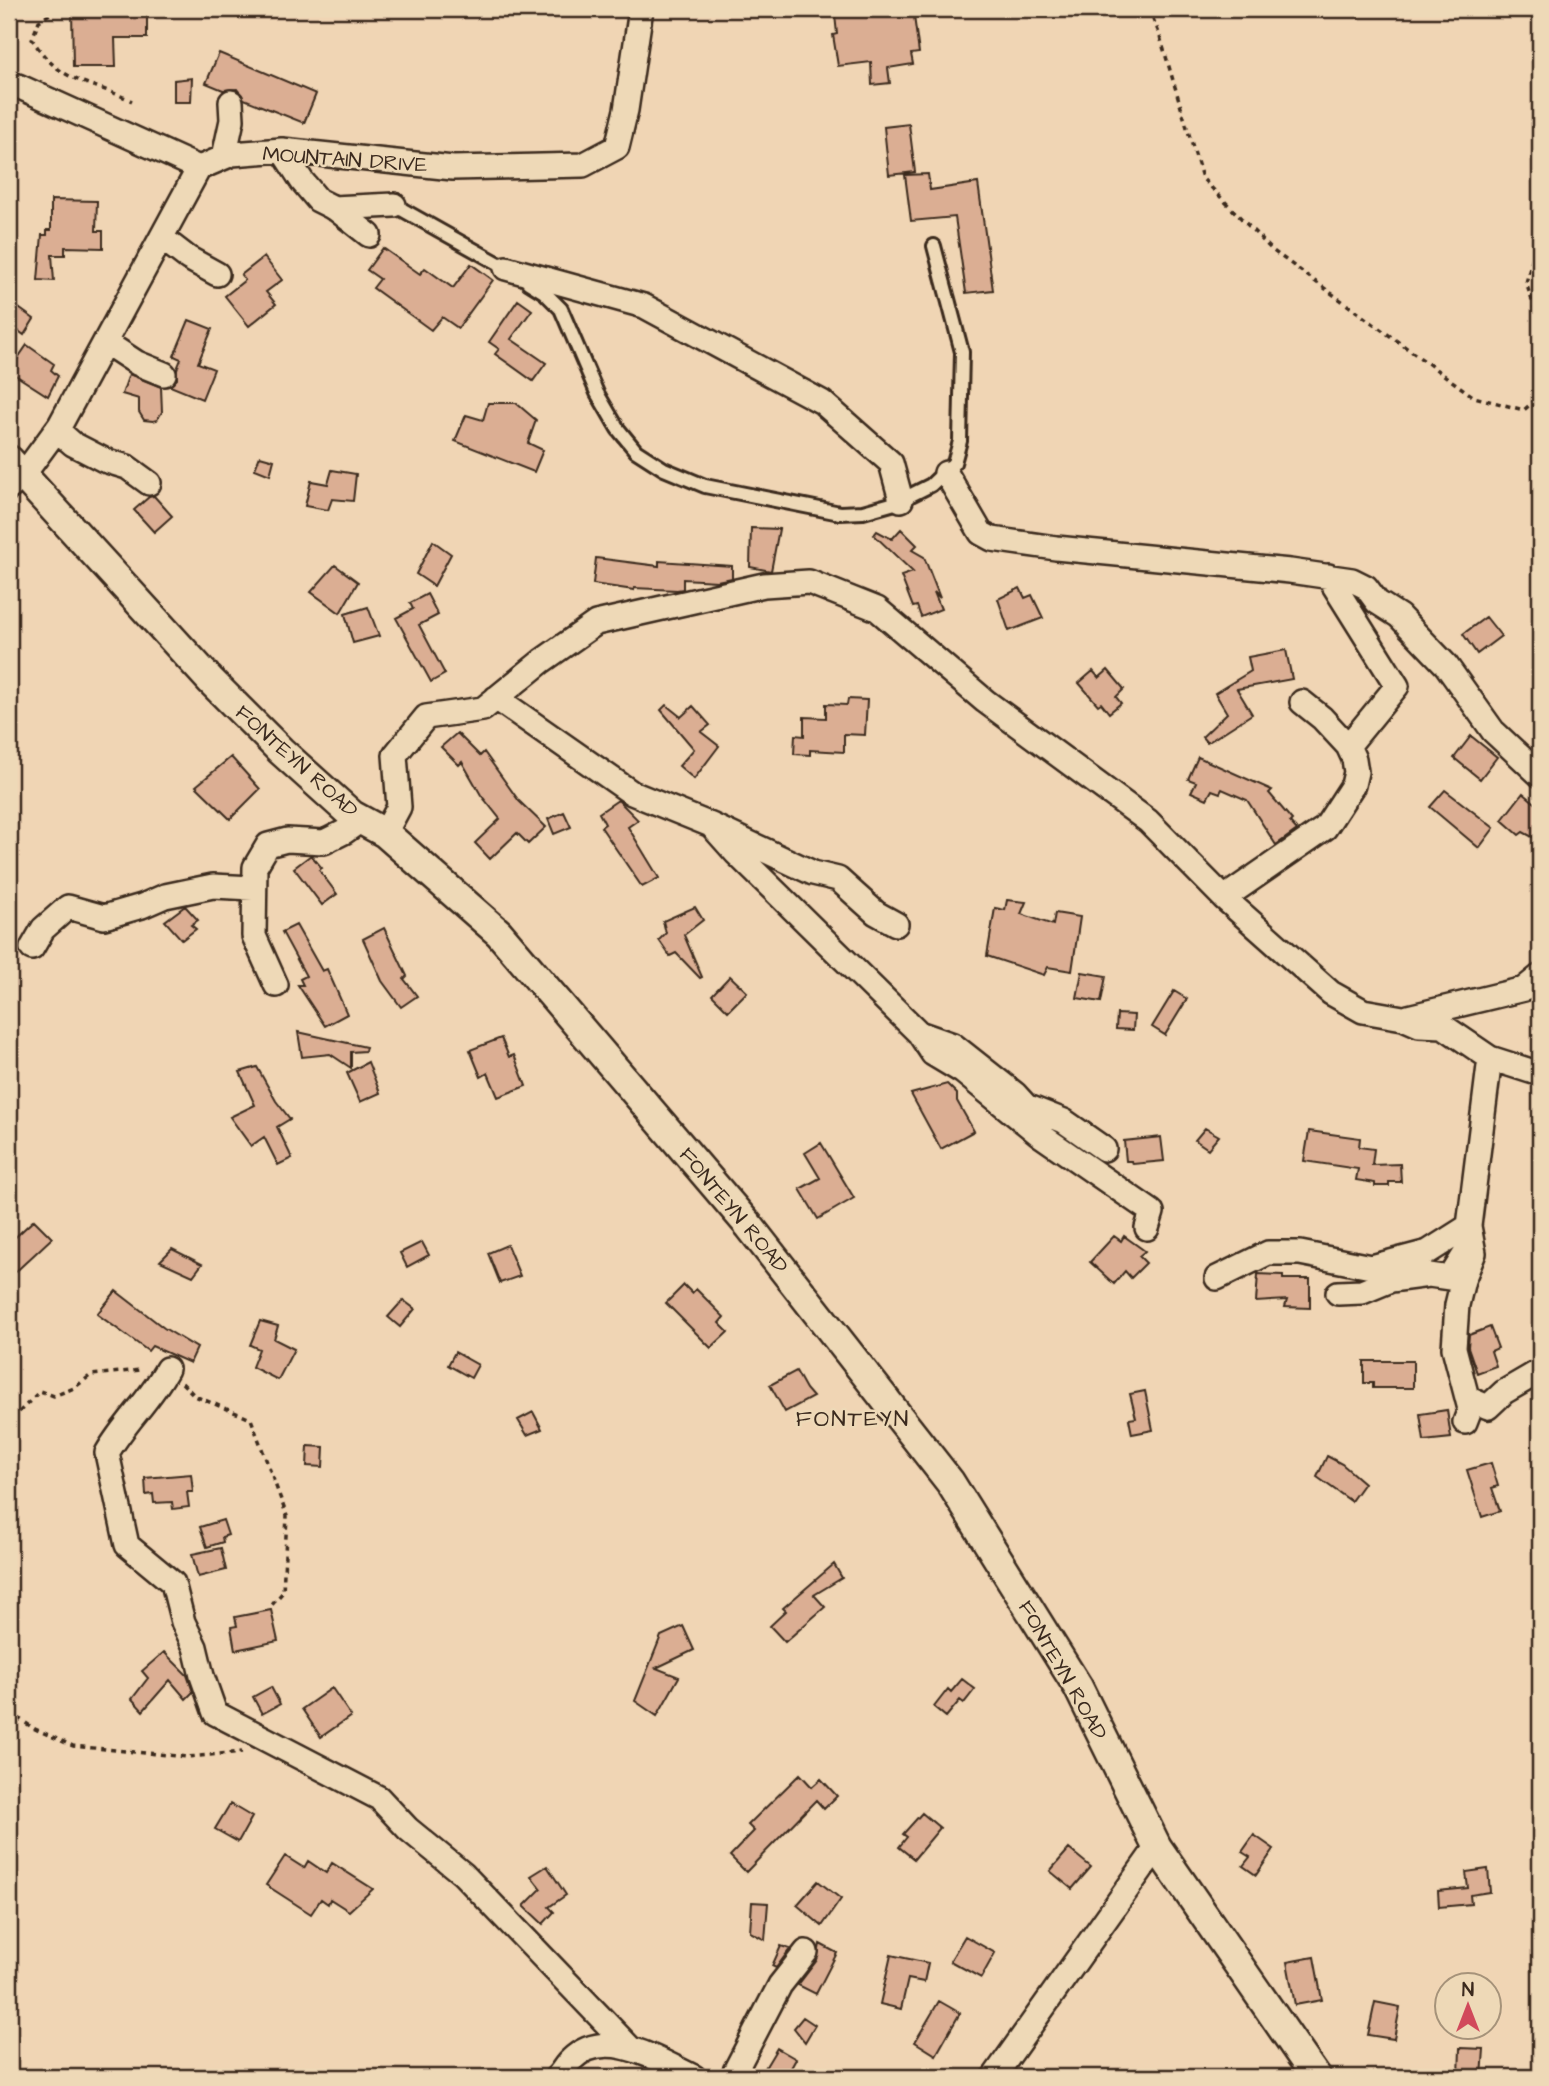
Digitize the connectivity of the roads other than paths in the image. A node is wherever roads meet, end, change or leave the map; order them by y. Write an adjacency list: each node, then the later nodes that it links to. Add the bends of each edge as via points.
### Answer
1 (641, 9): 4 (street, MOUNTAIN DRIVE, via 617,147 583,166 453,168)
2 (11, 80): 6 (street)
3 (232, 102): 5 (street)
4 (282, 150): 5 (street, MOUNTAIN DRIVE); 8 (street, via 318,200)
5 (225, 157): 6 (street, MOUNTAIN DRIVE)
6 (199, 168): 10 (street)
7 (394, 205): 8 (street); 12 (lane)
8 (333, 208): 9 (street)
9 (369, 235)
10 (162, 238): 13 (street); 14 (street)
11 (934, 246): 17 (lane, via 962,352 960,441)
12 (506, 268): 20 (street, via 643,306 822,402 891,463); 20 (lane, via 561,309 597,393 618,429 636,451 664,469 705,486 839,513 863,512)
13 (217, 274)
14 (105, 342): 15 (street, via 137,363); 16 (street)
15 (164, 373)
16 (57, 430): 18 (street); 19 (street, via 74,444 127,467)
17 (946, 473): 20 (lane); 21 (street, via 981,533 992,539)
18 (14, 474): 27 (street, FONTEYN ROAD, via 281,751 352,814)
19 (149, 483)
20 (901, 500)
21 (1328, 576): 24 (street, via 1397,685); 25 (street, via 1359,583 1377,602 1399,615 1446,665 1493,731)
22 (496, 698): 26 (street, via 632,793); 27 (street, via 483,709 426,717 395,755 399,807); 29 (street, via 596,623 764,585 809,582 877,609 985,701 1148,821)
23 (1302, 702): 24 (street)
24 (1348, 746): 29 (street, via 1356,772 1353,785 1325,828)
25 (1540, 775)
26 (711, 825): 30 (street, via 813,873 838,879 876,913); 35 (street)
27 (373, 826): 28 (street, via 324,842 268,845 254,867); 47 (street, FONTEYN ROAD, via 499,933 750,1227 950,1482 1078,1687)
28 (253, 888): 31 (street, via 213,886 165,896 104,917 68,907 43,929); 33 (street, via 254,936)
29 (1224, 898): 34 (street, via 1331,993 1363,1011)
30 (896, 924)
31 (32, 948)
32 (1540, 976): 34 (street, via 1524,989)
33 (276, 985)
34 (1403, 1018): 36 (street, via 1419,1026 1443,1026)
35 (919, 1033): 38 (street, via 953,1045 1026,1106 1063,1121); 40 (street, via 933,1054 1152,1212)
36 (1490, 1058): 37 (street); 39 (street)
37 (1540, 1074)
38 (1104, 1149)
39 (1469, 1226): 41 (street, via 1428,1252 1371,1267 1300,1253 1268,1253); 42 (street, via 1465,1258 1450,1278 1429,1275 1391,1280 1362,1292); 45 (street, via 1474,1253 1457,1305 1454,1348)
40 (1147, 1228)
41 (1217, 1278)
42 (1338, 1293)
43 (167, 1369): 49 (street, via 154,1393 107,1452 127,1545 173,1583 215,1713 379,1798 408,1829 463,1874)
44 (1540, 1371): 45 (street, via 1488,1406)
45 (1467, 1398): 46 (street, via 1470,1409)
46 (1465, 1422)
47 (1157, 1847): 53 (street); 54 (street, FONTEYN ROAD)
48 (806, 1952): 52 (street, via 780,1985)
49 (629, 2047): 50 (street, via 606,2045 586,2050 571,2059); 51 (street)
50 (557, 2077)
51 (694, 2077)
52 (732, 2077)
53 (993, 2077)
54 (1316, 2077)

